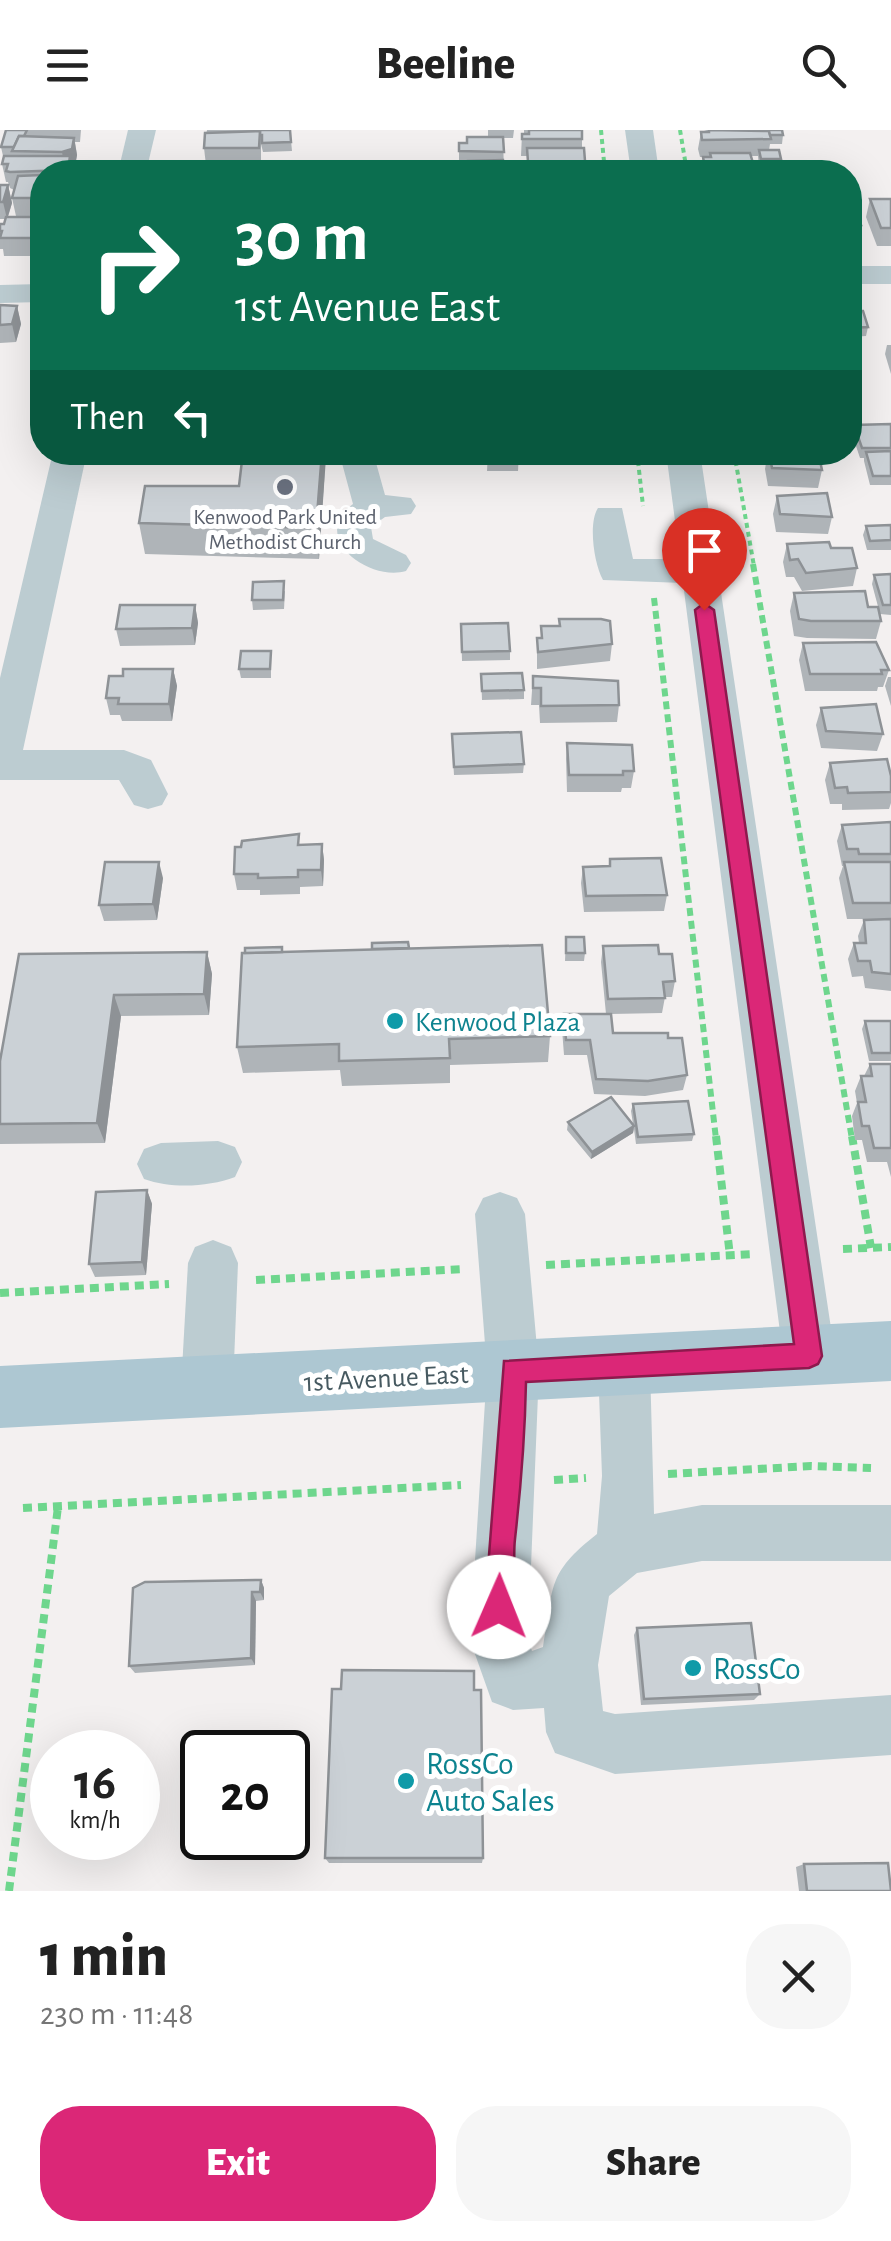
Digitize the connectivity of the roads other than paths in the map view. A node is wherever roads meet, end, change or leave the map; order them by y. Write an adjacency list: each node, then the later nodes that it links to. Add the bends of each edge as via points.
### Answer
1 (142, 130): 3 (street)
2 (639, 130): 4 (street)
3 (135, 160)
4 (643, 160)
5 (891, 275): 6 (street)
6 (862, 276)
7 (30, 293): 8 (street)
8 (0, 294)
9 (67, 465): 15 (street)
10 (363, 465): 13 (street, via 386,508 357,518 354,544)
11 (685, 465): 14 (street)
12 (610, 516): 14 (street, via 616,571)
13 (393, 562)
14 (699, 571): 22 (street)
15 (0, 765): 16 (street, via 124,765 137,770)
16 (148, 794)
17 (218, 1162): 18 (street)
18 (161, 1164)
19 (500, 1214): 24 (street)
20 (213, 1272): 25 (street)
21 (891, 1350): 22 (main road, 1st Avenue East)
22 (809, 1356): 23 (main road, 1st Avenue East)
23 (624, 1365): 24 (main road, 1st Avenue East); 28 (street)
24 (513, 1370): 25 (main road, 1st Avenue East); 29 (street, via 498,1640 512,1681 540,1680)
25 (208, 1386): 26 (main road, 1st Avenue East)
26 (0, 1397)
27 (891, 1533): 28 (street, via 702,1532)
28 (624, 1548): 29 (street, via 583,1581)
29 (569, 1665): 30 (street, via 576,1732 615,1744)
30 (891, 1725)

